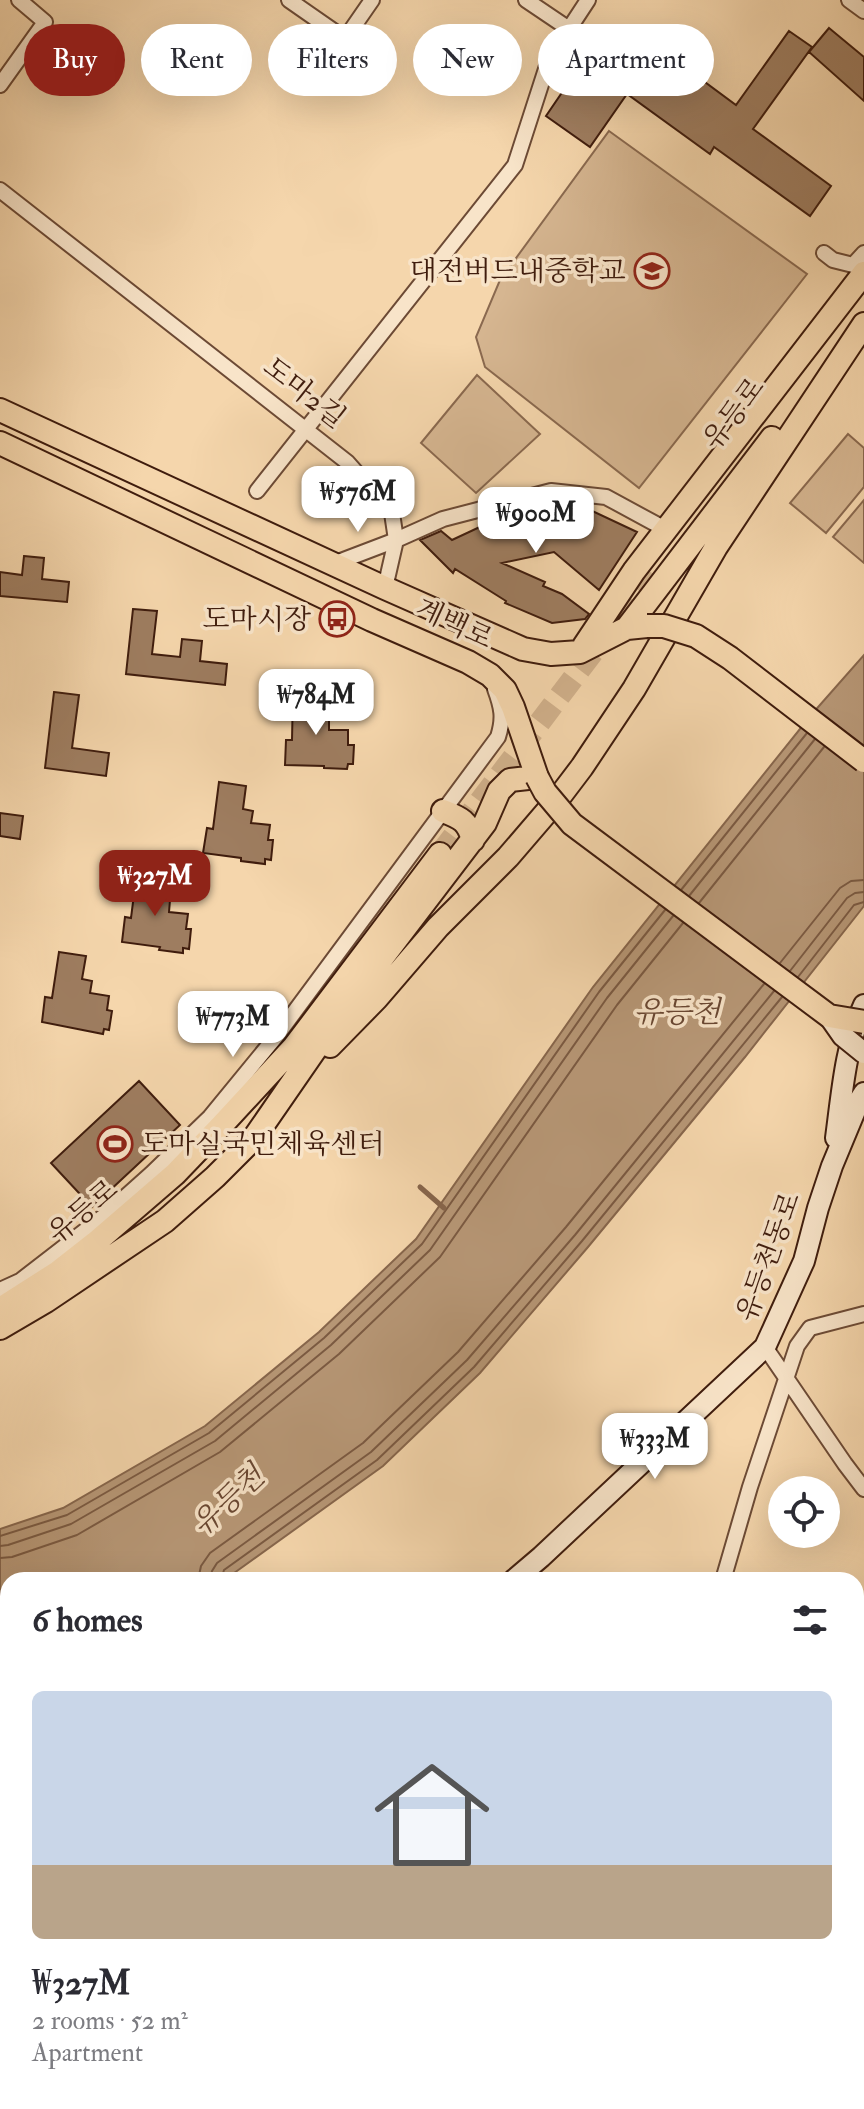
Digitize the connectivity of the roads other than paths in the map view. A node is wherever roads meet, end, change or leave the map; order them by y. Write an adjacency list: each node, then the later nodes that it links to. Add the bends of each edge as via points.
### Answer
1 (19, 0): 10 (street, via 45,22)
2 (289, 0): 3 (street, via 345,39)
3 (372, 0)
4 (526, 0): 8 (street)
5 (588, 0): 9 (street)
6 (849, 0): 7 (street)
7 (864, 11)
8 (562, 24)
9 (572, 24)
10 (0, 85)
11 (538, 94): 20 (street, via 515,165)
12 (0, 190): 20 (street, 도마2길)
13 (824, 253): 14 (street, via 853,265)
14 (864, 253)
15 (864, 273): 23 (main road)
16 (864, 291): 26 (main road, 유등로)
17 (864, 324): 18 (main road)
18 (847, 348): 29 (main road, via 783,423); 42 (main road, via 716,547 634,689 557,800)
19 (0, 410): 25 (main road, 계백로)
20 (308, 429): 22 (street); 24 (street, 도마2길, via 347,462 392,513)
21 (0, 443): 32 (main road, 계백로)
22 (257, 491)
23 (667, 530): 24 (street, via 606,497 551,491 443,519); 27 (main road)
24 (396, 540): 25 (street); 28 (street)
25 (333, 564): 28 (main road, 계백로)
26 (653, 573)
27 (626, 584): 29 (main road, via 629,591); 31 (main road)
28 (385, 588): 31 (main road, 계백로, via 523,649)
29 (650, 599): 30 (main road)
30 (637, 627): 31 (main road, 계백로); 33 (main road, bridge, via 664,626 696,636)
31 (580, 652)
32 (490, 675): 34 (main road, 계백로, via 513,707); 35 (street, via 501,704 498,737)
33 (864, 761)
34 (537, 777): 36 (main road, via 510,780); 39 (main road, 계백로, bridge, via 572,824)
35 (443, 811): 36 (main road, via 469,825); 45 (street, via 210,1117 104,1216 20,1281)
36 (473, 840): 42 (main road)
37 (440, 854): 46 (main road, 유등로, via 294,1047 212,1136 95,1243)
38 (864, 1005): 44 (main road, via 847,1064)
39 (829, 1016): 40 (main road, 계백로, bridge); 41 (main road, bridge)
40 (864, 1022)
41 (864, 1053)
42 (292, 1083): 48 (main road, 유등로, via 254,1138 165,1221)
43 (864, 1093): 44 (main road, 유등천동로)
44 (832, 1166): 49 (main road, 유등천동로, via 804,1261)
45 (0, 1290)
46 (0, 1309)
47 (864, 1314): 50 (street, via 810,1328 797,1346)
48 (0, 1328)
49 (765, 1347): 50 (street); 52 (main road, 유등천동로)
50 (787, 1379): 51 (street); 53 (street)
51 (864, 1489)
52 (523, 1572)
53 (725, 1572)

